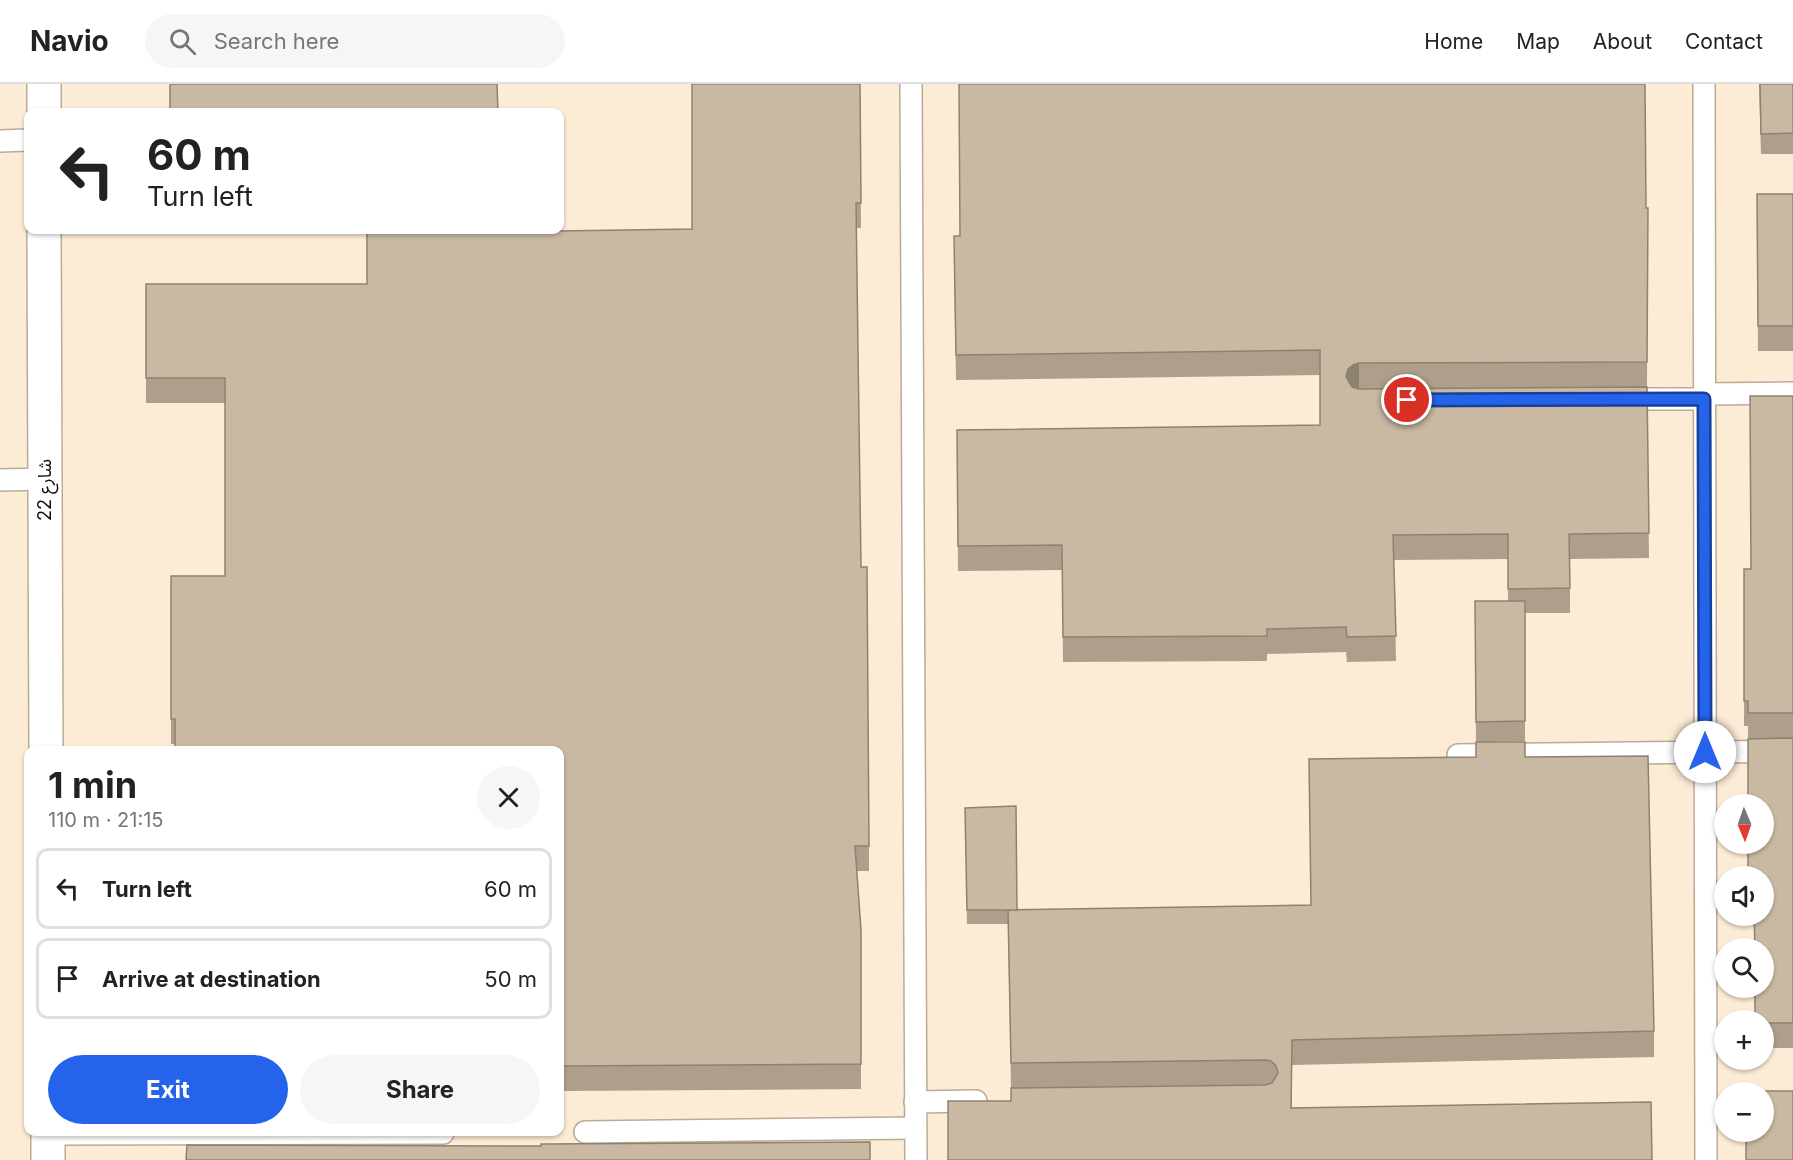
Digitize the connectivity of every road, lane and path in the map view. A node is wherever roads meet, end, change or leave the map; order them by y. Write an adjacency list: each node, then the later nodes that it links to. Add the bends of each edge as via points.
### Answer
1 (44, 84): 4 (street)
2 (911, 84): 19 (lane)
3 (1704, 84): 9 (lane)
4 (44, 108)
5 (24, 140): 6 (lane)
6 (0, 141)
7 (44, 234): 11 (street, شارع 22)
8 (1793, 393): 9 (lane)
9 (1704, 396): 10 (lane); 15 (lane)
10 (1597, 400)
11 (45, 479): 12 (lane); 13 (street, شارع 22)
12 (0, 480)
13 (46, 746)
14 (1793, 751): 15 (lane)
15 (1705, 752): 16 (lane); 17 (lane)
16 (1458, 755)
17 (1715, 1082)
18 (997, 1101): 19 (lane)
19 (915, 1102): 21 (lane)
20 (1714, 1102): 26 (lane)
21 (915, 1128): 22 (lane); 25 (lane)
22 (585, 1132)
23 (311, 1136): 24 (lane)
24 (48, 1142)
25 (916, 1160)
26 (1706, 1160)

